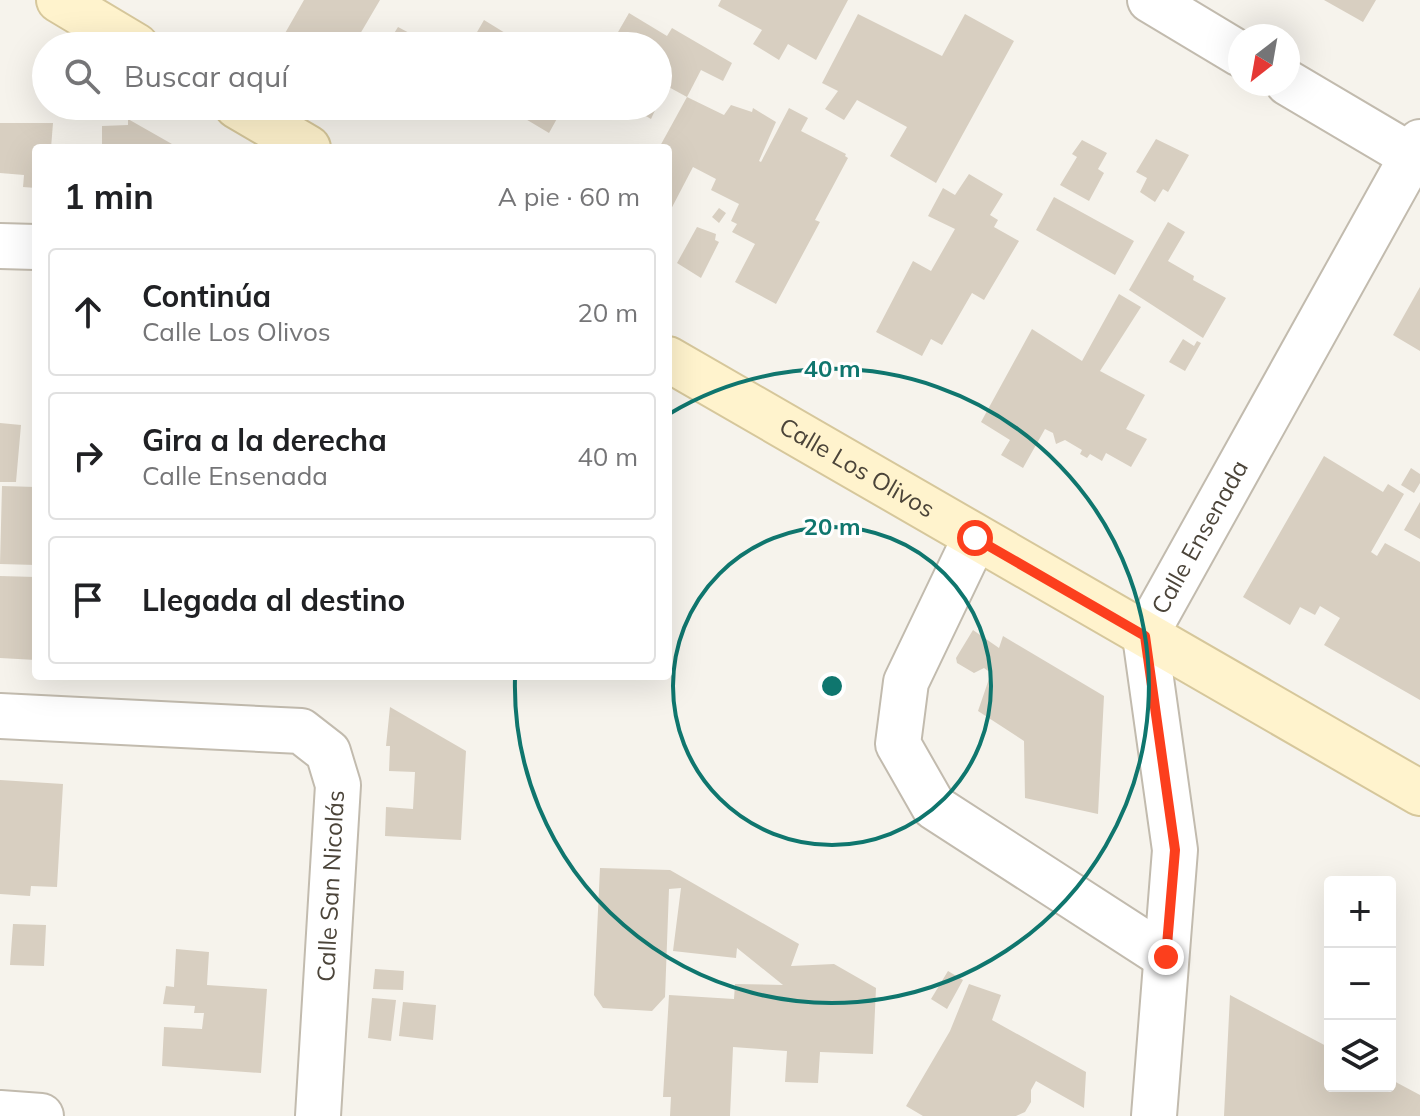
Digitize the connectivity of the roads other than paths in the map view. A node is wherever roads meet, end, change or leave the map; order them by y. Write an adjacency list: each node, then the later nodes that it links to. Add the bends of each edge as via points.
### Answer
1 (59, 0): 3 (main road)
2 (1150, 0): 4 (street)
3 (113, 32)
4 (1228, 47)
5 (1300, 90): 8 (street)
6 (261, 120): 7 (main road)
7 (301, 144)
8 (1417, 153): 13 (street, Calle Ensenada)
9 (0, 246): 10 (street)
10 (32, 247)
11 (672, 361): 12 (main road, Calle Los Olivos)
12 (975, 538): 13 (main road, Calle Los Olivos); 16 (street, via 906,682 898,744 934,807)
13 (1145, 636): 15 (main road, Calle Los Olivos); 16 (street, Calle Ensenada, via 1175,850)
14 (0, 716): 19 (street, Calle San Nicolás, via 301,731 328,752 338,785)
15 (1420, 793)
16 (1166, 957): 20 (street, Calle Ensenada)
17 (0, 1113): 18 (street)
18 (41, 1116)
19 (318, 1116)
20 (1154, 1116)

